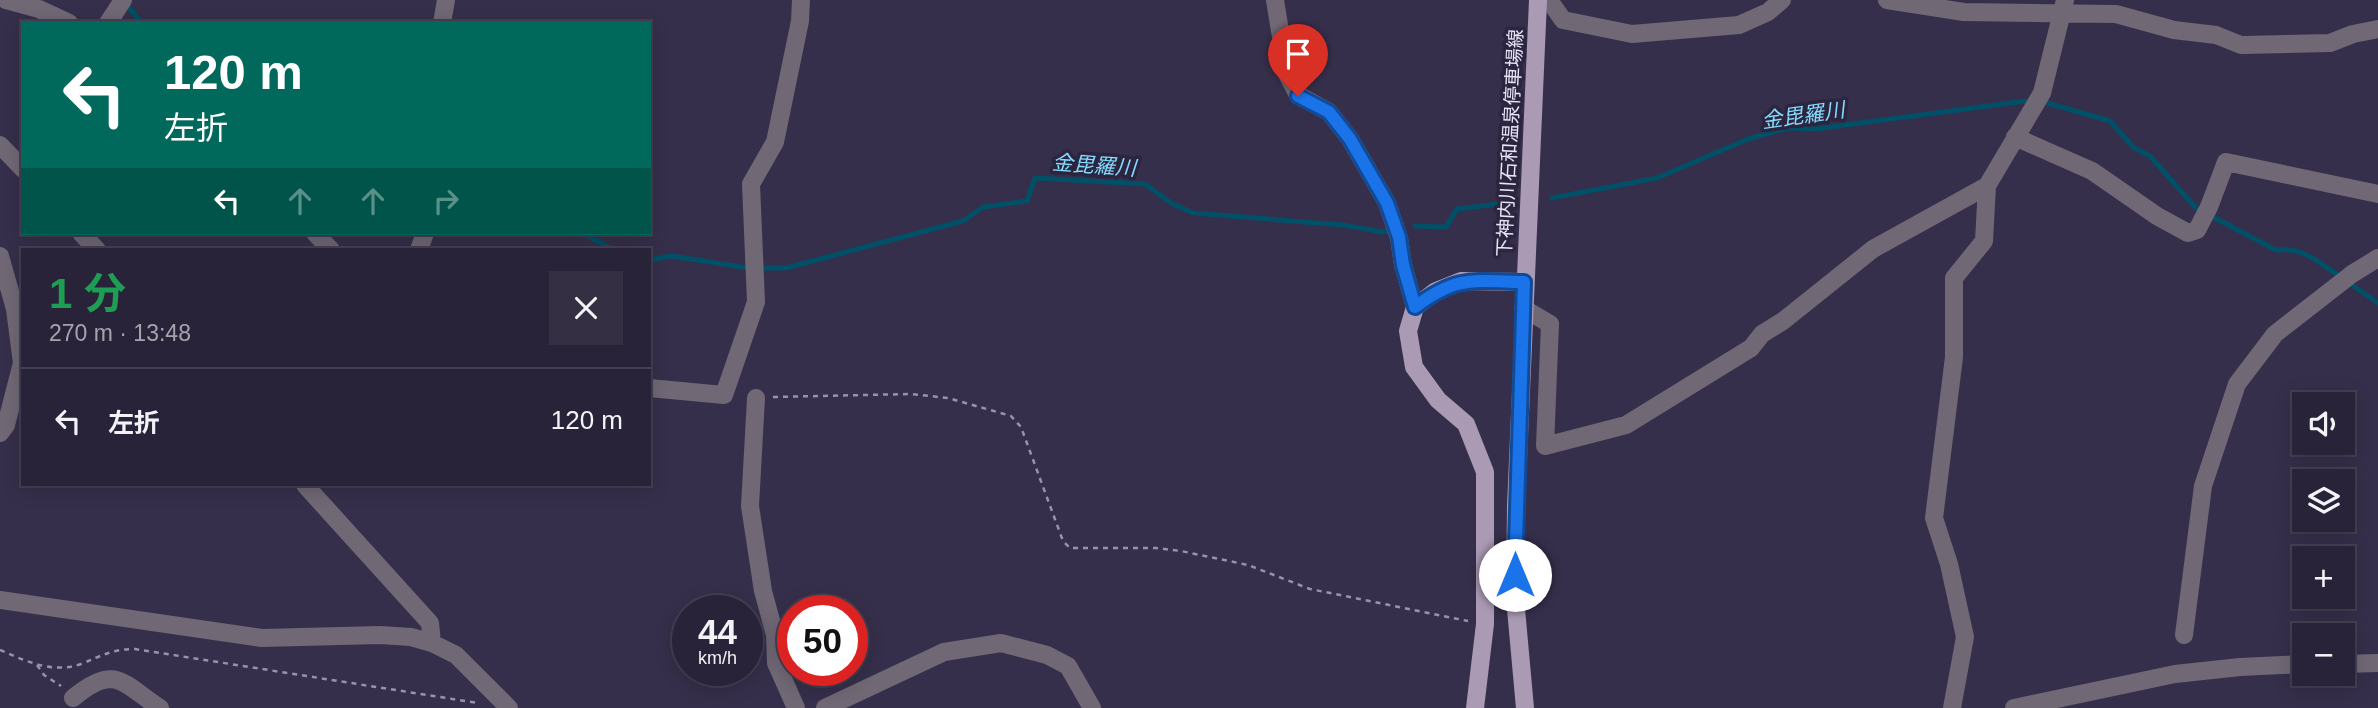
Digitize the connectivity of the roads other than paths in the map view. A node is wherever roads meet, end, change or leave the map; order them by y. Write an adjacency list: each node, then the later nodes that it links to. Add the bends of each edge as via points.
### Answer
1 (6, 0): 10 (street)
2 (446, 0): 11 (street)
3 (801, 0): 28 (street, via 775,142 751,184 755,302 724,395)
4 (1275, 0): 24 (street, via 1287,74 1298,96 1329,112 1350,139 1387,203)
5 (1538, 0): 22 (main road, 下神内川石和温泉停車場線)
6 (1549, 0): 7 (street, via 1563,20 1632,34 1739,24 1768,12)
7 (1782, 0)
8 (1887, 0): 9 (street, via 1964,12)
9 (2063, 7): 12 (street, via 2216,35 2241,45 2330,43); 13 (street, via 2042,93)
10 (65, 21)
11 (442, 21)
12 (2378, 29)
13 (2015, 137): 16 (street); 17 (street, via 2092,171 2188,233 2197,230 2226,162)
14 (0, 145): 15 (street)
15 (21, 167)
16 (1987, 186): 25 (street, via 1873,249 1762,334 1751,348 1626,425 1545,446 1550,324); 46 (street, via 1984,241 1954,278 1954,357 1934,518 1965,637)
17 (2378, 194)
18 (317, 235): 19 (street)
19 (329, 248)
20 (0, 256): 23 (street)
21 (2378, 258): 33 (street, via 2275,334 2237,384 2203,486)
22 (1524, 282): 24 (main road, via 1461,281 1436,291); 25 (main road, 下神内川石和温泉停車場線)
23 (19, 306): 26 (street)
24 (1415, 307): 44 (main road, via 1408,331 1414,368 1438,400 1466,424 1485,472 1485,624)
25 (1523, 308): 45 (main road, 下神内川石和温泉停車場線, via 1515,598)
26 (21, 344)
27 (21, 367): 30 (street)
28 (651, 388)
29 (757, 398): 41 (street, via 750,506 775,635 775,663)
30 (0, 433)
31 (306, 486): 34 (street, via 430,623)
32 (0, 600): 34 (street, via 262,638 380,635)
33 (2184, 635)
34 (432, 643): 40 (street, via 456,655)
35 (2378, 663): 36 (street)
36 (2355, 664)
37 (2292, 665): 47 (street, via 2175,674)
38 (73, 698): 39 (street, via 101,679 113,678)
39 (160, 708)
40 (509, 708)
41 (796, 708)
42 (825, 708): 43 (street, via 944,652 1001,643 1047,655 1068,666)
43 (1092, 708)
44 (1475, 708)
45 (1525, 708)
46 (1952, 708)
47 (2014, 708)

